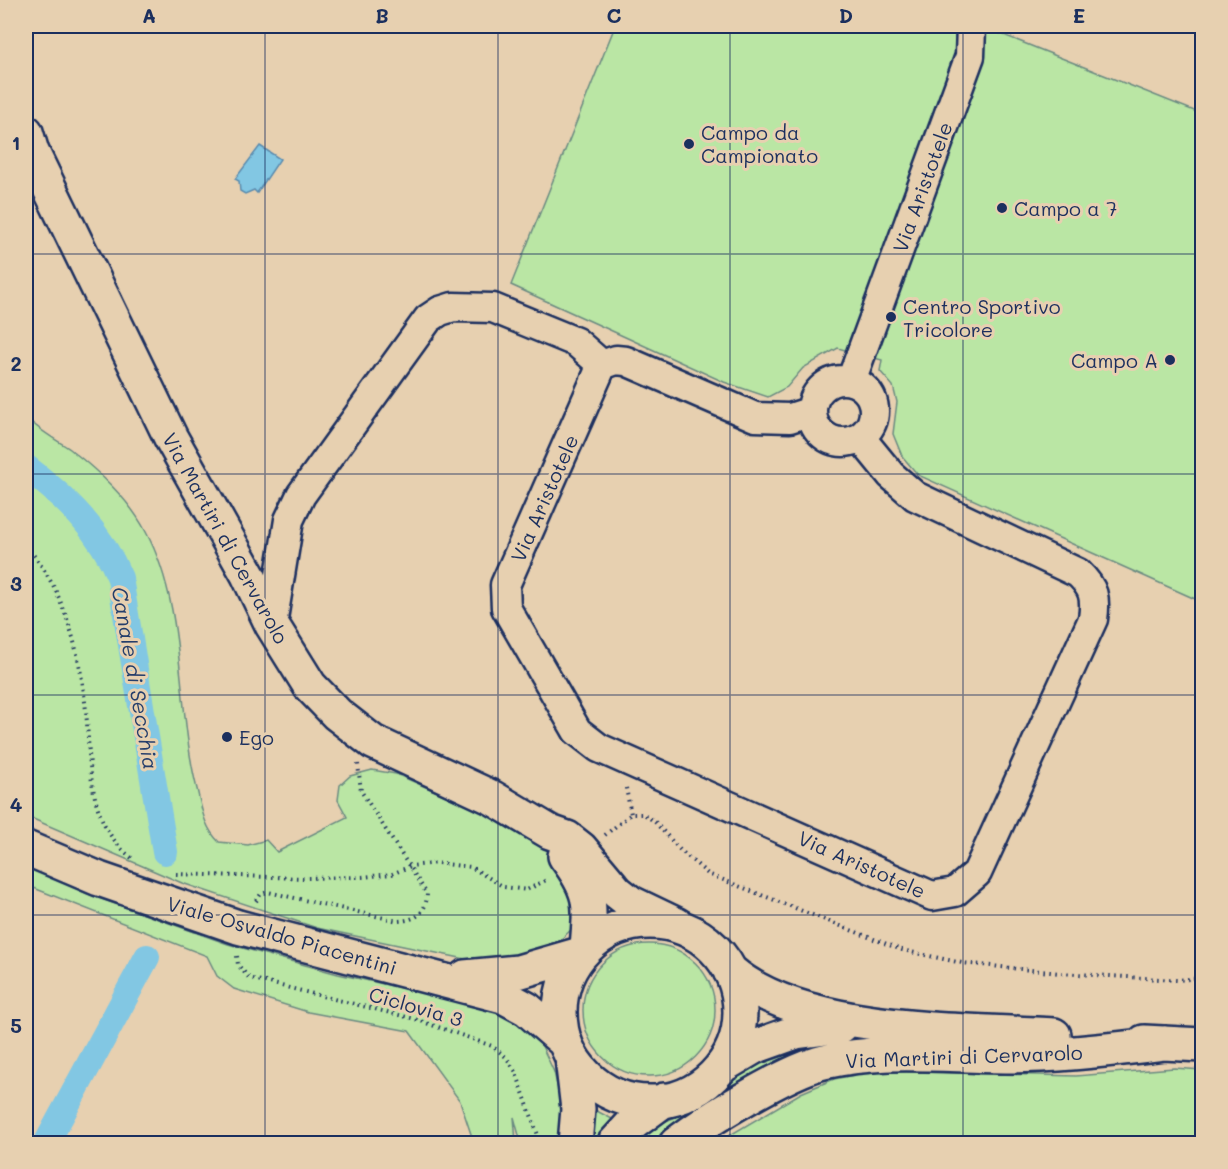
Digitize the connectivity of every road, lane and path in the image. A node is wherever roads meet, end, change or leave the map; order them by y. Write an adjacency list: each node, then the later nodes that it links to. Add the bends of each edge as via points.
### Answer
1 (971, 26): 4 (street, Via Aristotele, via 970,56)
2 (26, 132): 8 (main road, Via Martiri di Cervarolo, via 32,152 171,438)
3 (602, 365): 5 (street, via 626,361 755,417 790,418); 6 (street, Via Aristotele, via 505,585 504,596 506,608 577,730 599,748 932,896 955,892 977,873 1093,620 1095,594 1078,573 915,496 891,476); 8 (street, via 576,342 493,308 453,307 428,319 301,495 289,520)
4 (851, 381): 5 (street, via 824,387 813,402); 6 (street, via 868,392 874,411 868,430)
5 (812, 411): 6 (street, via 817,430 824,436 842,443)
6 (860, 437)
7 (26, 546): 13 (path, via 56,591 70,628 81,668 92,790 102,822 117,847)
8 (272, 625): 9 (main road, Via Martiri di Cervarolo, via 310,686)
9 (373, 742): 10 (main road, Via Martiri di Cervarolo, via 493,798); 14 (path, via 358,761 361,791)
10 (550, 832): 18 (main road, Via Martiri di Cervarolo, via 581,849 617,892 632,903); 19 (main road, Via Martiri di Cervarolo, via 589,899)
11 (600, 840): 23 (path, via 632,814 644,814 708,874 902,950 962,963 1060,973)
12 (26, 848): 22 (main road, Viale Osvaldo Piacentini, via 99,879 238,927)
13 (139, 863)
14 (411, 866): 15 (path, via 392,874 362,877); 16 (path, via 437,863 471,867 504,887 527,890); 17 (path, via 427,894 427,905 413,920 398,921 268,892)
15 (168, 873)
16 (551, 877)
17 (256, 901)
18 (677, 925): 19 (main road, via 629,924 602,935); 21 (main road, via 714,948)
19 (584, 950): 22 (main road, Viale Osvaldo Piacentini, via 518,972); 27 (main road, via 571,967 561,995 559,1010)
20 (237, 956): 30 (path, Ciclovia 3, via 238,965 249,978 415,1019 492,1046 516,1072)
21 (730, 971): 24 (main road, via 777,1000); 28 (main road, via 738,989 740,1019)
22 (440, 978): 27 (main road, Viale Osvaldo Piacentini, via 503,996 527,1009)
23 (1203, 978)
24 (862, 1022): 25 (main road); 28 (main road, via 796,1032 754,1047)
25 (1165, 1043): 26 (main road); 33 (main road, Via Martiri di Cervarolo, via 1100,1052 1007,1056 884,1054 822,1062 801,1070)
26 (1203, 1045)
27 (568, 1049): 29 (main road, via 592,1081 612,1093 634,1101); 31 (main road, via 578,1109)
28 (722, 1066): 29 (main road, via 697,1089)
29 (664, 1101): 32 (main road, via 633,1123)
30 (541, 1143)
31 (575, 1143)
32 (614, 1143)
33 (676, 1143)

